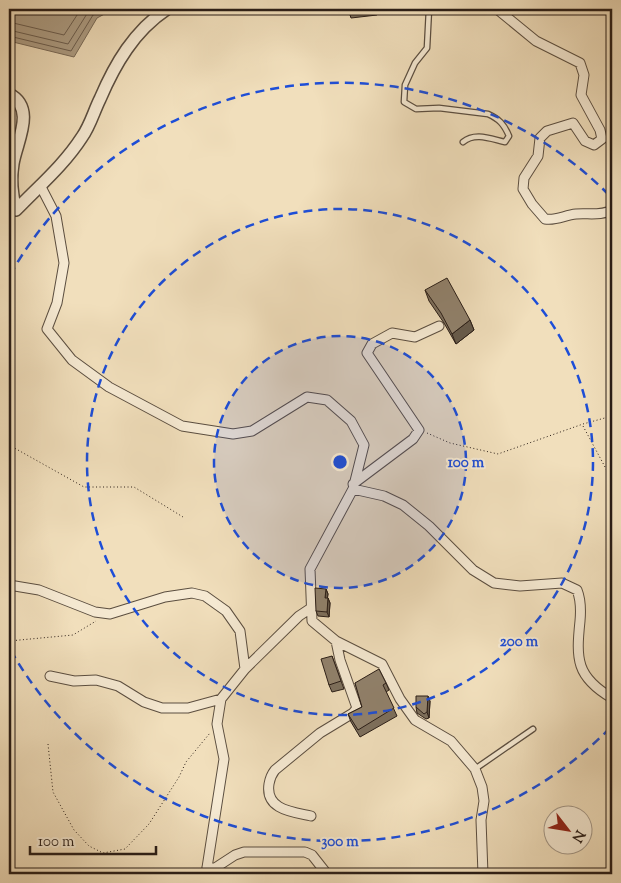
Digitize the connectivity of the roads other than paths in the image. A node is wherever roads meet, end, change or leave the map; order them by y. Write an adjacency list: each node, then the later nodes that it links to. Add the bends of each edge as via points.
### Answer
1 (167, 9): 6 (street, via 152,18 129,45 108,81 84,136)
2 (428, 9): 5 (lane, via 427,48 405,85 404,102 416,109 439,108 488,114 504,124 509,136 505,142 477,136)
3 (497, 9): 7 (street, via 536,41 580,63 584,75 581,95 602,139 594,145 585,141 573,123 547,131 540,138 538,156 524,178 523,189 545,219)
4 (9, 94): 8 (street, via 15,97 23,111 23,128 13,163)
5 (463, 142)
6 (40, 185): 8 (street); 10 (street, via 56,216 64,263 57,304 47,329 72,360 109,386 182,426 233,434 252,431 307,397 327,400 351,421 364,444)
7 (612, 210)
8 (12, 213)
9 (439, 326): 10 (street, via 415,337 392,334 372,344 367,353 419,430 413,439)
10 (353, 486): 12 (street, via 310,569); 16 (street, via 403,506 429,526 473,570 494,583 520,586 562,583 577,590 581,599 577,649 580,667 592,683)
11 (9, 585): 14 (street, via 39,590 95,612 110,614 165,597 192,593 205,596 226,611 240,631)
12 (311, 608): 13 (street, via 312,621); 14 (street)
13 (336, 641): 19 (street, via 382,664 415,720 451,741); 20 (street, via 356,708 275,770 268,789 270,799 278,808)
14 (245, 669): 17 (street)
15 (50, 676): 17 (street, via 74,681 96,680 118,686 144,702 162,708 188,708)
16 (612, 698)
17 (221, 699): 21 (street, via 217,724 224,759)
18 (533, 729): 19 (lane)
19 (475, 769): 23 (street, via 484,801 480,820)
20 (311, 816)
21 (206, 871): 22 (street, via 244,852 305,852 312,854)
22 (328, 874)
23 (483, 874)

